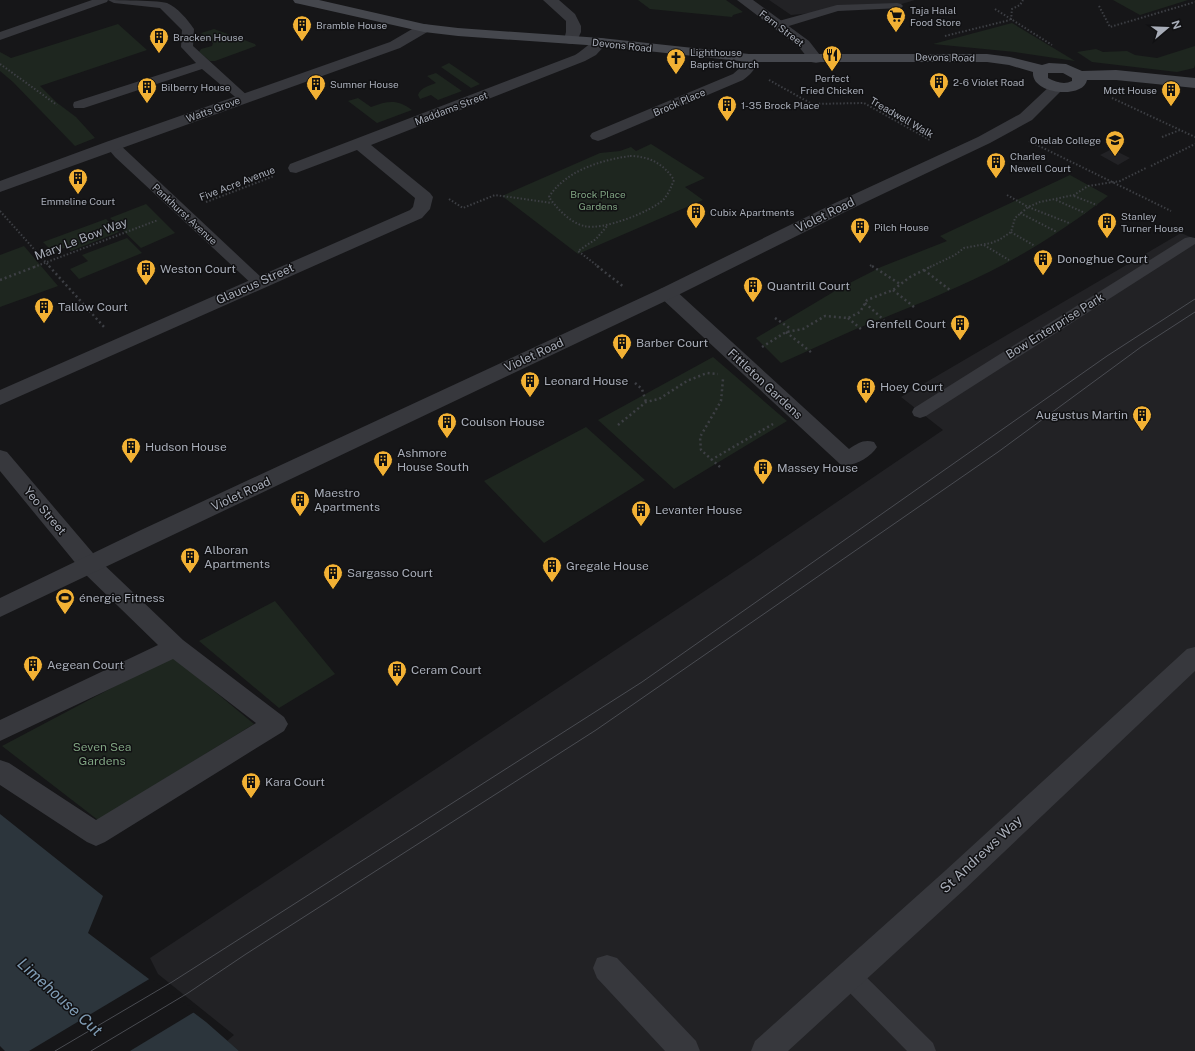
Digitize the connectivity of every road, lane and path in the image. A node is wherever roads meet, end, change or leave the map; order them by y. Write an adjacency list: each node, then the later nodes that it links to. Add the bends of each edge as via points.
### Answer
1 (103, 0): 14 (lane)
2 (114, 0): 22 (lane, via 162,5 172,12 188,29 186,47)
3 (300, 0): 13 (main road, Devons Road)
4 (550, 0): 16 (street, via 573,19 575,31)
5 (744, 0): 12 (street, Fern Street)
6 (1023, 0): 11 (path, via 1012,9)
7 (1195, 2): 9 (path, via 1110,27)
8 (897, 6): 12 (lane, via 837,8)
9 (1099, 6)
10 (995, 9): 11 (path)
11 (1011, 20): 15 (path); 18 (path)
12 (779, 25): 19 (street, Fern Street, via 804,44)
13 (424, 28): 16 (main road, Devons Road); 28 (street, Watts Grove, via 395,45)
14 (0, 36)
15 (943, 36)
16 (571, 40): 17 (main road, Devons Road)
17 (601, 42): 20 (main road, Devons Road); 37 (street, Maddams Street, via 580,58)
18 (1057, 48)
19 (816, 59): 20 (main road, Devons Road); 23 (main road, Devons Road, via 987,58)
20 (748, 63): 32 (street, Brock Place, via 738,77); 36 (path, Treadwell Walk, via 812,104 864,103)
21 (0, 64): 29 (path)
22 (204, 64): 28 (lane); 30 (lane)
23 (1042, 70): 24 (main road, Devons Road, via 1066,69); 26 (main road, via 1039,76 1041,80)
24 (1079, 76): 25 (main road, Devons Road, via 1116,75); 26 (main road, via 1077,84)
25 (1195, 83)
26 (1057, 87): 75 (street, Violet Road, via 1032,113 1009,127)
27 (1108, 96): 31 (path)
28 (244, 98): 39 (street, Watts Grove)
29 (52, 102)
30 (80, 105)
31 (1180, 130): 33 (path); 34 (path)
32 (598, 136)
33 (1162, 137)
34 (1195, 137)
35 (1028, 141): 43 (path)
36 (932, 142)
37 (359, 144): 41 (street, Maddams Street); 51 (street, via 424,197)
38 (1195, 144): 40 (path)
39 (112, 145): 44 (street, Watts Grove); 53 (lane, Pankhurst Avenue)
40 (1151, 166)
41 (296, 168): 53 (path, Five Acre Avenue)
42 (1146, 168): 43 (path, via 1120,181)
43 (1112, 182): 45 (path, via 1088,186); 54 (path)
44 (0, 186)
45 (1074, 195): 47 (path); 49 (path)
46 (1006, 196): 50 (path)
47 (1055, 199): 50 (path); 56 (path)
48 (552, 203): 51 (path, via 495,195 463,208 450,198); 59 (path, via 574,222 596,228); 59 (path, via 548,197 550,191 566,178 608,160 639,156 651,159 669,172 674,180 661,201 637,216)
49 (1097, 206)
50 (1028, 207): 55 (path); 58 (path)
51 (421, 209): 70 (street, Glaucus Street, via 416,214)
52 (0, 211): 66 (path)
53 (182, 211): 70 (lane, Pankhurst Avenue)
54 (1171, 211)
55 (1020, 212): 60 (path, via 1015,218); 61 (path)
56 (1085, 213)
57 (162, 218): 66 (path, Mary Le Bow Way)
58 (1069, 223)
59 (607, 226): 72 (path, via 597,238 578,251)
60 (1011, 232): 63 (path, via 999,240); 64 (path)
61 (1057, 232)
62 (1190, 240): 91 (lane, Bow Enterprise Park)
63 (983, 244): 65 (path); 68 (path, via 964,248)
64 (1034, 246)
65 (1009, 260)
66 (47, 262): 69 (path, Mary Le Bow Way); 81 (path)
67 (870, 265): 71 (path)
68 (924, 270): 71 (path); 74 (path)
69 (0, 280)
70 (259, 283): 88 (street, Glaucus Street)
71 (900, 284): 73 (path)
72 (624, 288)
73 (893, 290): 76 (path); 77 (path)
74 (950, 290)
75 (667, 293): 86 (street, Fittleton Gardens); 97 (street, Violet Road)
76 (865, 303): 79 (path, via 860,312); 80 (path)
77 (914, 306)
78 (775, 318): 82 (path)
79 (848, 318): 82 (path, via 825,316 803,329); 83 (path)
80 (884, 320)
81 (104, 326)
82 (791, 330): 84 (path)
83 (862, 330)
84 (786, 332): 85 (path); 86 (path)
85 (812, 353)
86 (740, 361): 90 (street, Fittleton Gardens)
87 (635, 383): 89 (path, via 642,389)
88 (0, 398)
89 (646, 402): 92 (path); 95 (path, via 659,399 707,373 723,374 721,402 700,437 701,450)
90 (794, 411): 93 (street, Fittleton Gardens, via 841,464); 95 (path)
91 (920, 412)
92 (618, 425)
93 (867, 447)
94 (0, 457): 97 (street, Yeo Street)
95 (711, 460): 96 (path)
96 (720, 467)
97 (90, 566): 98 (street, Violet Road); 99 (street)
98 (0, 608)
99 (175, 647): 101 (street); 102 (street, via 275,724 96,834)
100 (1195, 656): 104 (street, St Andrews Way)
101 (0, 731)
102 (0, 771)
103 (607, 968): 105 (street)
104 (849, 976): 106 (street, St Andrews Way); 107 (lane)
105 (685, 1051)
106 (766, 1051)
107 (924, 1051)

